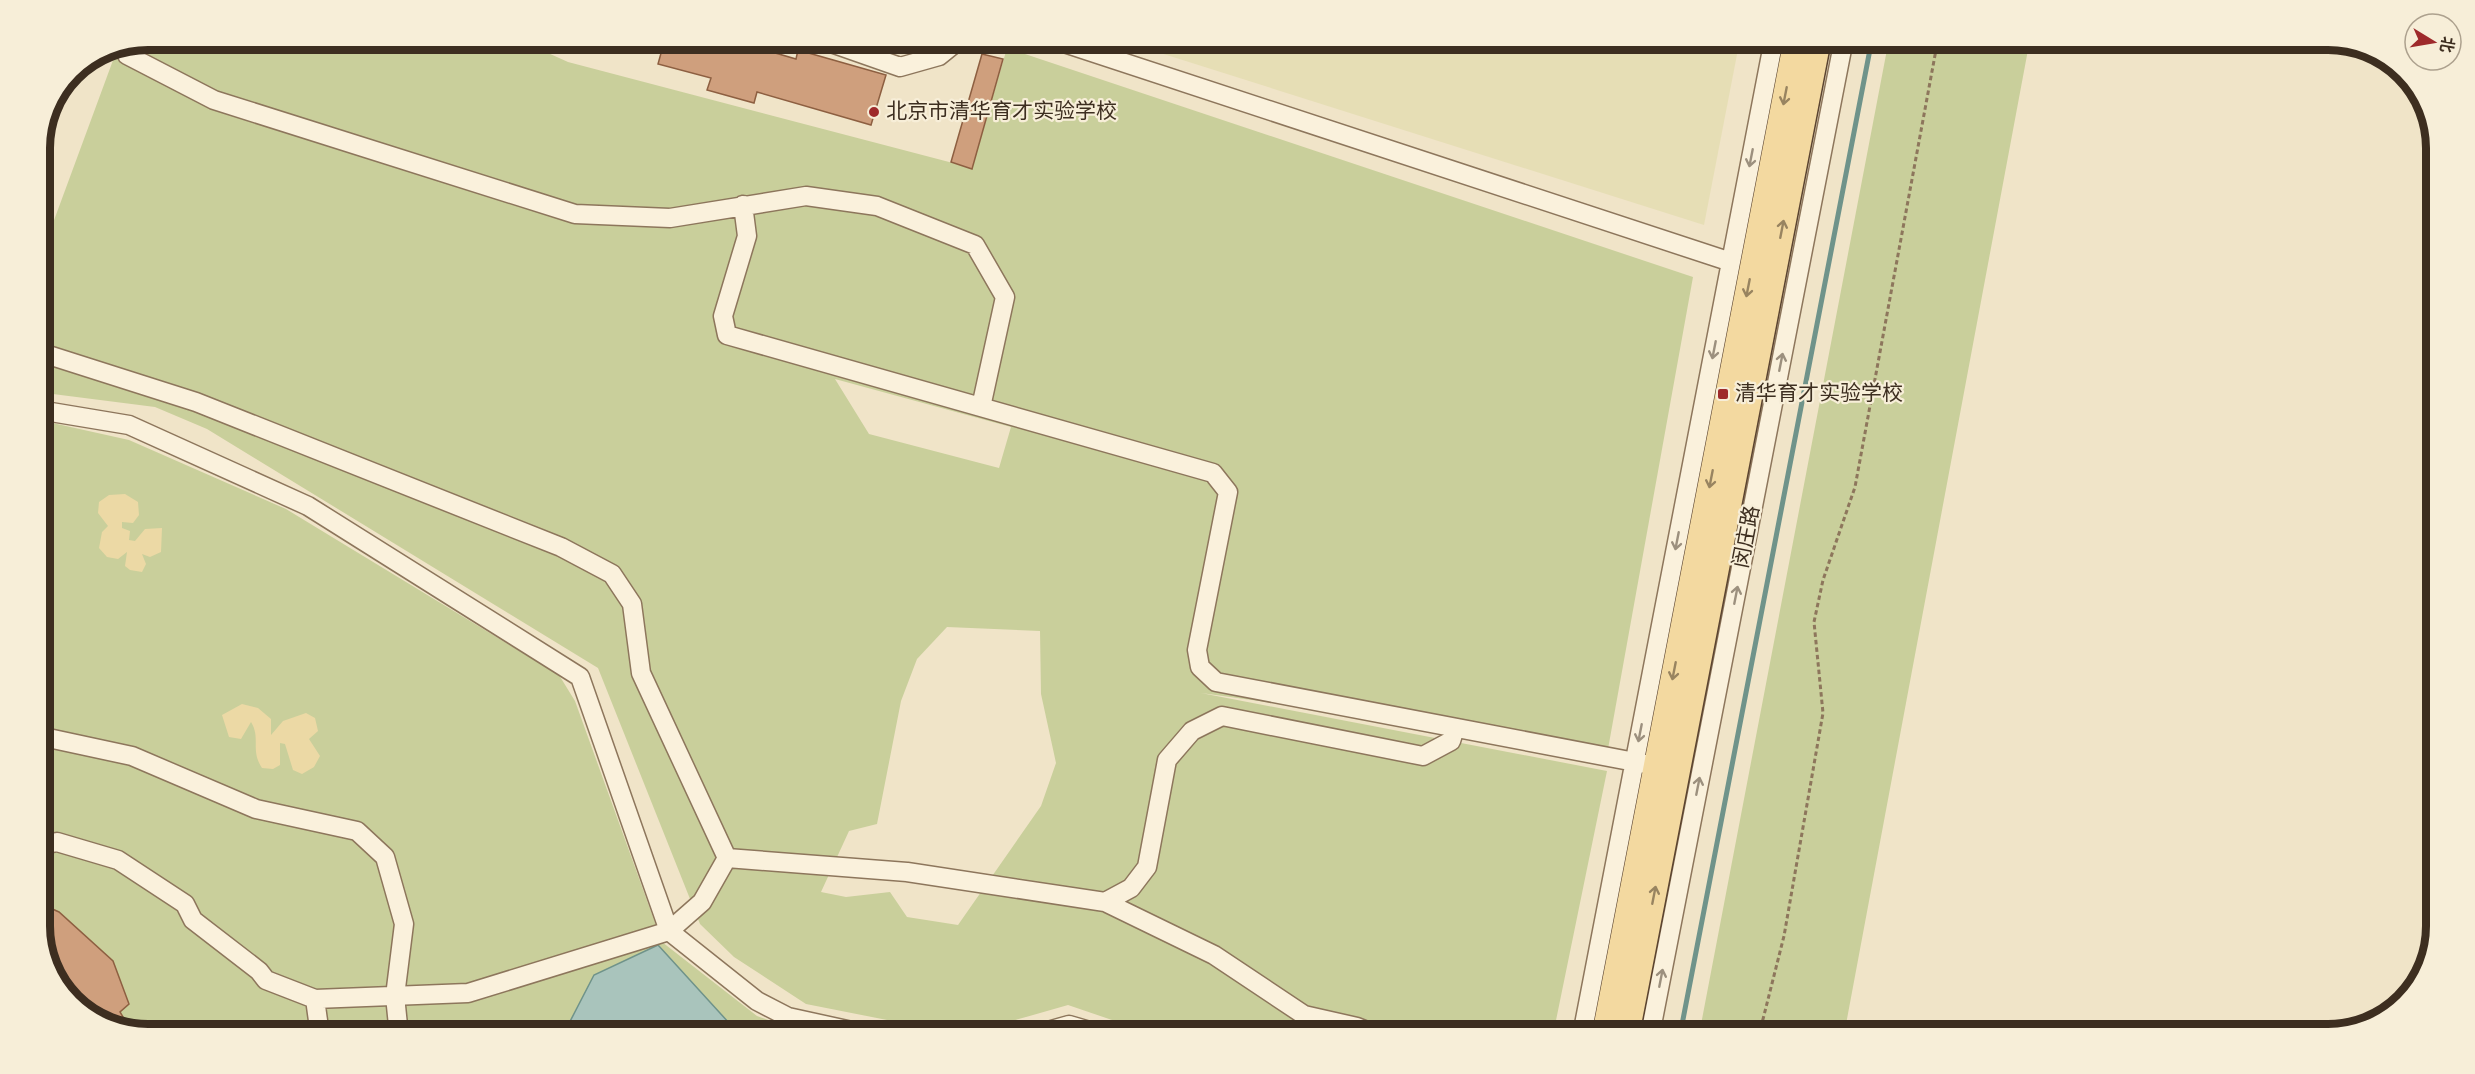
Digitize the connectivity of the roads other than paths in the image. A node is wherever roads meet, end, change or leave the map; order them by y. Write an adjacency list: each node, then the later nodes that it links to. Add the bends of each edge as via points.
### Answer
1 (851, 50): 2 (street, via 900,67 939,56)
2 (946, 50)
3 (1085, 50): 10 (street)
4 (1772, 50): 10 (street, one-way to 10)
5 (1794, 50): 16 (main road, one-way to 16)
6 (1817, 50): 29 (main road, 闵庄路, one-way to 6)
7 (1842, 50): 30 (street, 闵庄路, one-way to 7)
8 (127, 55): 9 (street, via 214,100 575,214 670,218)
9 (742, 205): 12 (street, via 747,236 723,316 727,336); 12 (street, via 806,196 877,206 975,245 1005,297)
10 (1731, 262): 16 (street, one-way to 16)
11 (50, 356): 18 (street, via 196,402 561,547 612,574 633,604 641,673)
12 (981, 407): 14 (street, via 1213,473 1228,492 1197,650 1200,667 1216,682)
13 (50, 412): 20 (street, via 129,425 308,506 580,677)
14 (1455, 728): 16 (street); 19 (street, via 1451,741 1423,756 1222,716 1192,731 1167,760 1147,867 1131,888)
15 (50, 738): 21 (street, via 132,756 256,809 357,831 385,857 404,924)
16 (1645, 764): 27 (street); 28 (main road)
17 (50, 844): 22 (street, via 57,842 118,860 185,904 193,920 266,980)
18 (728, 858): 19 (street, via 908,872); 20 (street, via 702,902)
19 (1105, 902): 26 (street, via 1214,956 1304,1015)
20 (669, 931): 21 (street, via 468,993); 25 (street, via 757,1001 788,1017)
21 (395, 996): 22 (street); 24 (street)
22 (315, 999): 23 (street)
23 (318, 1024)
24 (398, 1024)
25 (820, 1024)
26 (1344, 1024)
27 (1585, 1024)
28 (1606, 1024)
29 (1629, 1024)
30 (1652, 1024)

